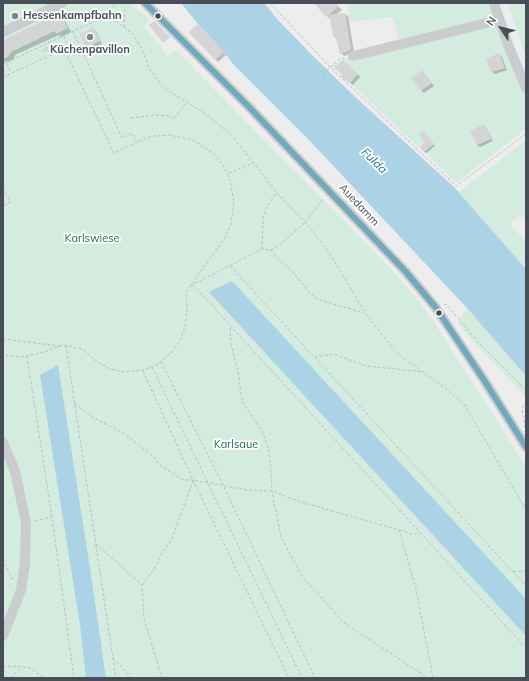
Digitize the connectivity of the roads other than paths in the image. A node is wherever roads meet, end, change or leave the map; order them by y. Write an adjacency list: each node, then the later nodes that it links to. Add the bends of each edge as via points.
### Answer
1 (62, 3): 5 (street)
2 (145, 3): 9 (street, Auedamm, via 406,272 436,308)
3 (494, 3): 4 (street)
4 (499, 20): 6 (street); 7 (street)
5 (3, 32)
6 (353, 56)
7 (526, 88)
8 (3, 444): 10 (street, via 15,472 26,523 26,563 21,590)
9 (526, 447)
10 (3, 636)

